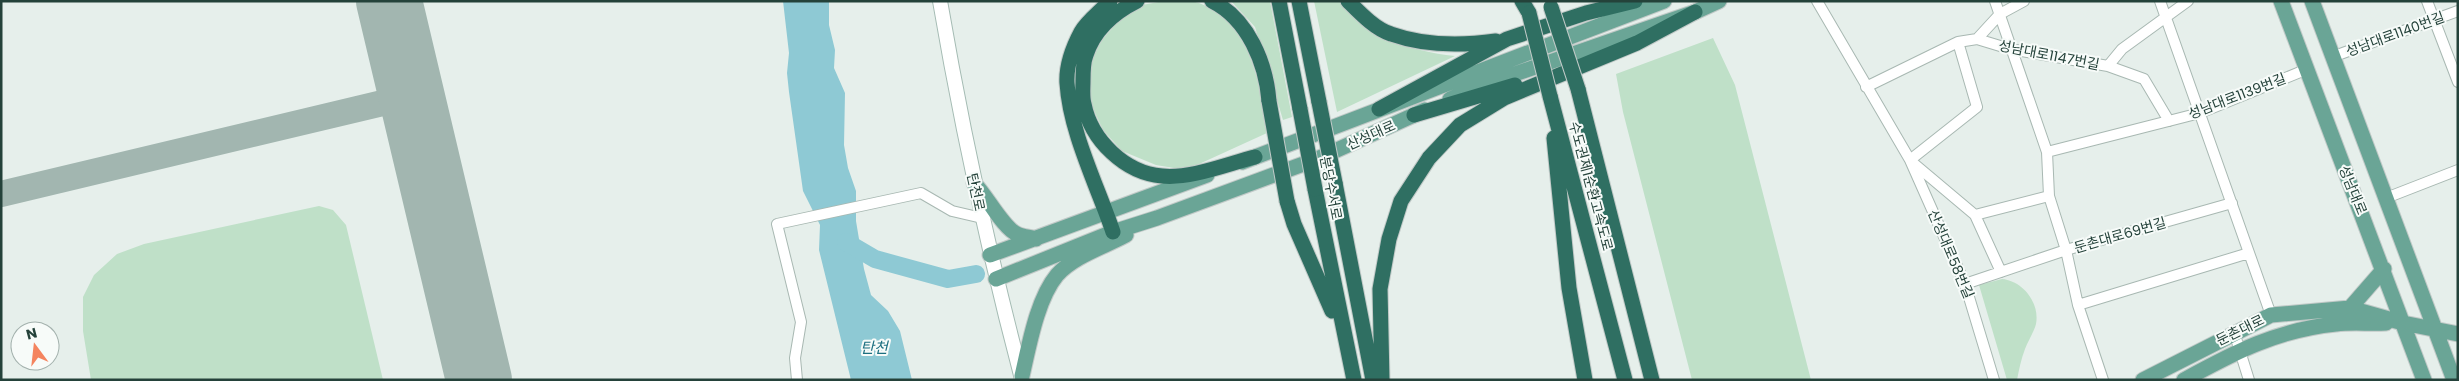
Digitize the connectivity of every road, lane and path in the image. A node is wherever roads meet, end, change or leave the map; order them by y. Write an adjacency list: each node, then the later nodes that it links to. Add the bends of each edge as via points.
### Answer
1 (940, 1): 46 (main road, 탄천로)
2 (1110, 1): 50 (highway, via 1082,30 1071,56 1067,81 1076,126)
3 (1137, 1): 43 (highway, via 1120,10 1098,32 1085,55 1084,103 1092,128 1109,151 1137,168 1162,176 1189,175)
4 (1212, 1): 70 (highway, bridge, via 1225,8 1243,27 1258,55 1268,86 1287,201 1294,224)
5 (1279, 1): 70 (highway, 분당수서로, bridge)
6 (1299, 1): 75 (highway, 분당수서로, bridge)
7 (1348, 1): 28 (highway, via 1363,16 1390,34 1437,44 1470,45)
8 (1635, 1): 21 (highway)
9 (1664, 1): 38 (main road, 산성대로)
10 (1719, 1): 23 (main road, 산성대로)
11 (1817, 1): 36 (street, 산성대로58번길)
12 (1995, 1): 24 (street, 둔촌대로69번길)
13 (2024, 1): 24 (street)
14 (2160, 1): 25 (street)
15 (2188, 1): 25 (street, 성남대로1147번길)
16 (2281, 1): 34 (main road, 성남대로)
17 (2312, 1): 31 (main road, 성남대로)
18 (2426, 1): 26 (street)
19 (1551, 4): 79 (highway, 수도권제1순환고속도로, bridge, via 1578,89)
20 (1526, 7): 37 (highway, 수도권제1순환고속도로, bridge)
21 (1584, 7): 28 (highway)
22 (2458, 11): 26 (street, 성남대로1140번길)
23 (1695, 12): 33 (highway, via 1637,43); 40 (main road, 산성대로, via 1477,87)
24 (2000, 14): 27 (street); 30 (street, 둔촌대로69번길)
25 (2166, 17): 32 (street, 성남대로1147번길, via 2122,49); 39 (street)
26 (2433, 20): 31 (street, 성남대로1140번길); 35 (street)
27 (1977, 39): 29 (street); 30 (street, 성남대로1147번길)
28 (1507, 40): 38 (highway)
29 (1958, 42): 36 (street); 44 (street, via 1977,107)
30 (2010, 49): 32 (street, 성남대로1147번길); 42 (street, 둔촌대로69번길)
31 (2332, 57): 48 (main road, 성남대로)
32 (2108, 66): 41 (street, via 2144,79)
33 (1567, 70): 40 (highway); 76 (highway, via 1504,98 1460,125 1429,158 1401,201 1380,289)
34 (2305, 70): 39 (street, 성남대로1139번길); 59 (main road, 성남대로)
35 (2458, 82)
36 (1866, 88): 44 (street, 산성대로58번길)
37 (1550, 96): 77 (highway, via 1569,288); 78 (highway, 수도권제1순환고속도로)
38 (1379, 109): 43 (main road, 산성대로)
39 (2200, 113): 41 (street, 성남대로1139번길); 49 (street)
40 (1414, 115): 53 (main road, 산성대로, via 1317,159)
41 (2169, 121): 42 (street, 성남대로1139번길)
42 (2047, 152): 47 (street, 둔촌대로69번길)
43 (1255, 157): 50 (main road, 산성대로)
44 (1910, 160): 51 (street); 62 (street, 산성대로58번길)
45 (2458, 170): 48 (street)
46 (974, 183): 52 (main road, 탄천로); 55 (main road, via 1016,234)
47 (2049, 196): 51 (street); 56 (street, 둔촌대로69번길)
48 (2386, 198): 67 (main road, 성남대로)
49 (2232, 203): 56 (street, 둔촌대로69번길); 57 (street)
50 (1107, 213): 54 (highway); 55 (main road, 산성대로)
51 (1975, 215): 60 (street)
52 (982, 218): 58 (main road, 탄천로); 73 (street, via 952,210 921,193 777,224 801,322 795,358)
53 (1157, 218): 54 (main road, 산성대로); 72 (main road, via 1077,259 1057,275 1045,295)
54 (1113, 232): 61 (main road, 산성대로)
55 (1036, 239): 58 (main road, 산성대로)
56 (2066, 250): 60 (street); 63 (street, 둔촌대로69번길)
57 (2249, 253): 63 (street); 65 (street)
58 (990, 255): 61 (main road, 탄천로)
59 (2384, 268): 64 (main road); 66 (main road, 성남대로)
60 (2000, 272): 62 (street)
61 (996, 278): 72 (main road, 탄천로)
62 (1965, 284): 80 (street, 산성대로58번길)
63 (2078, 305): 81 (street, 둔촌대로69번길)
64 (2350, 308): 65 (main road, 둔촌대로); 66 (main road, 둔촌대로)
65 (2271, 314): 68 (main road, 둔촌대로)
66 (2403, 323): 67 (main road, 둔촌대로); 71 (main road, 둔촌대로, via 2336,324 2284,334); 85 (main road, 성남대로)
67 (2436, 331): 69 (main road, 둔촌대로); 86 (main road, 성남대로)
68 (2234, 332): 71 (street); 82 (main road, 둔촌대로)
69 (2458, 334)
70 (1346, 343): 74 (highway, 분당수서로)
71 (2240, 350): 83 (main road, 둔촌대로); 84 (street)
72 (1022, 378)
73 (797, 380)
74 (1354, 380)
75 (1373, 380)
76 (1382, 380)
77 (1585, 380)
78 (1625, 380)
79 (1652, 380)
80 (1994, 380)
81 (2103, 380)
82 (2143, 380)
83 (2184, 380)
84 (2249, 380)
85 (2424, 380)
86 (2454, 380)

